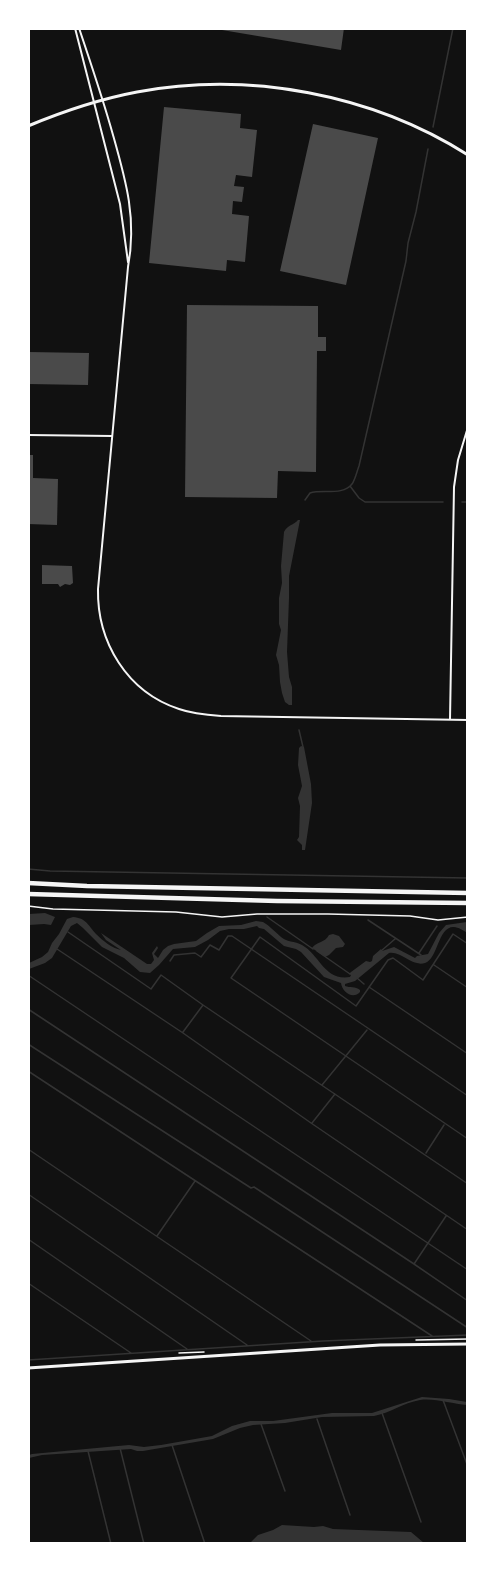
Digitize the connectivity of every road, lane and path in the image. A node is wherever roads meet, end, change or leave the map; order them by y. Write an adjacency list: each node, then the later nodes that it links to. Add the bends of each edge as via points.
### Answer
1 (77, 28): 2 (street); 3 (street)
2 (102, 99): 3 (street); 5 (street, via 193,85 295,91 373,110); 6 (street, via 130,204)
3 (94, 102): 4 (street); 6 (street, via 120,204)
4 (28, 126)
5 (468, 155)
6 (128, 267): 9 (street)
7 (468, 427): 10 (street, via 454,487)
8 (28, 435): 9 (street)
9 (112, 436): 10 (street, via 97,606 109,648 141,688 165,703 197,714)
10 (450, 719): 11 (street)
11 (468, 720)
12 (28, 883): 13 (highway)
13 (468, 892)
14 (28, 894): 15 (highway)
15 (468, 903)
16 (28, 906): 17 (path, via 222,917)
17 (468, 917)
18 (468, 1344): 19 (street)
19 (28, 1368)

